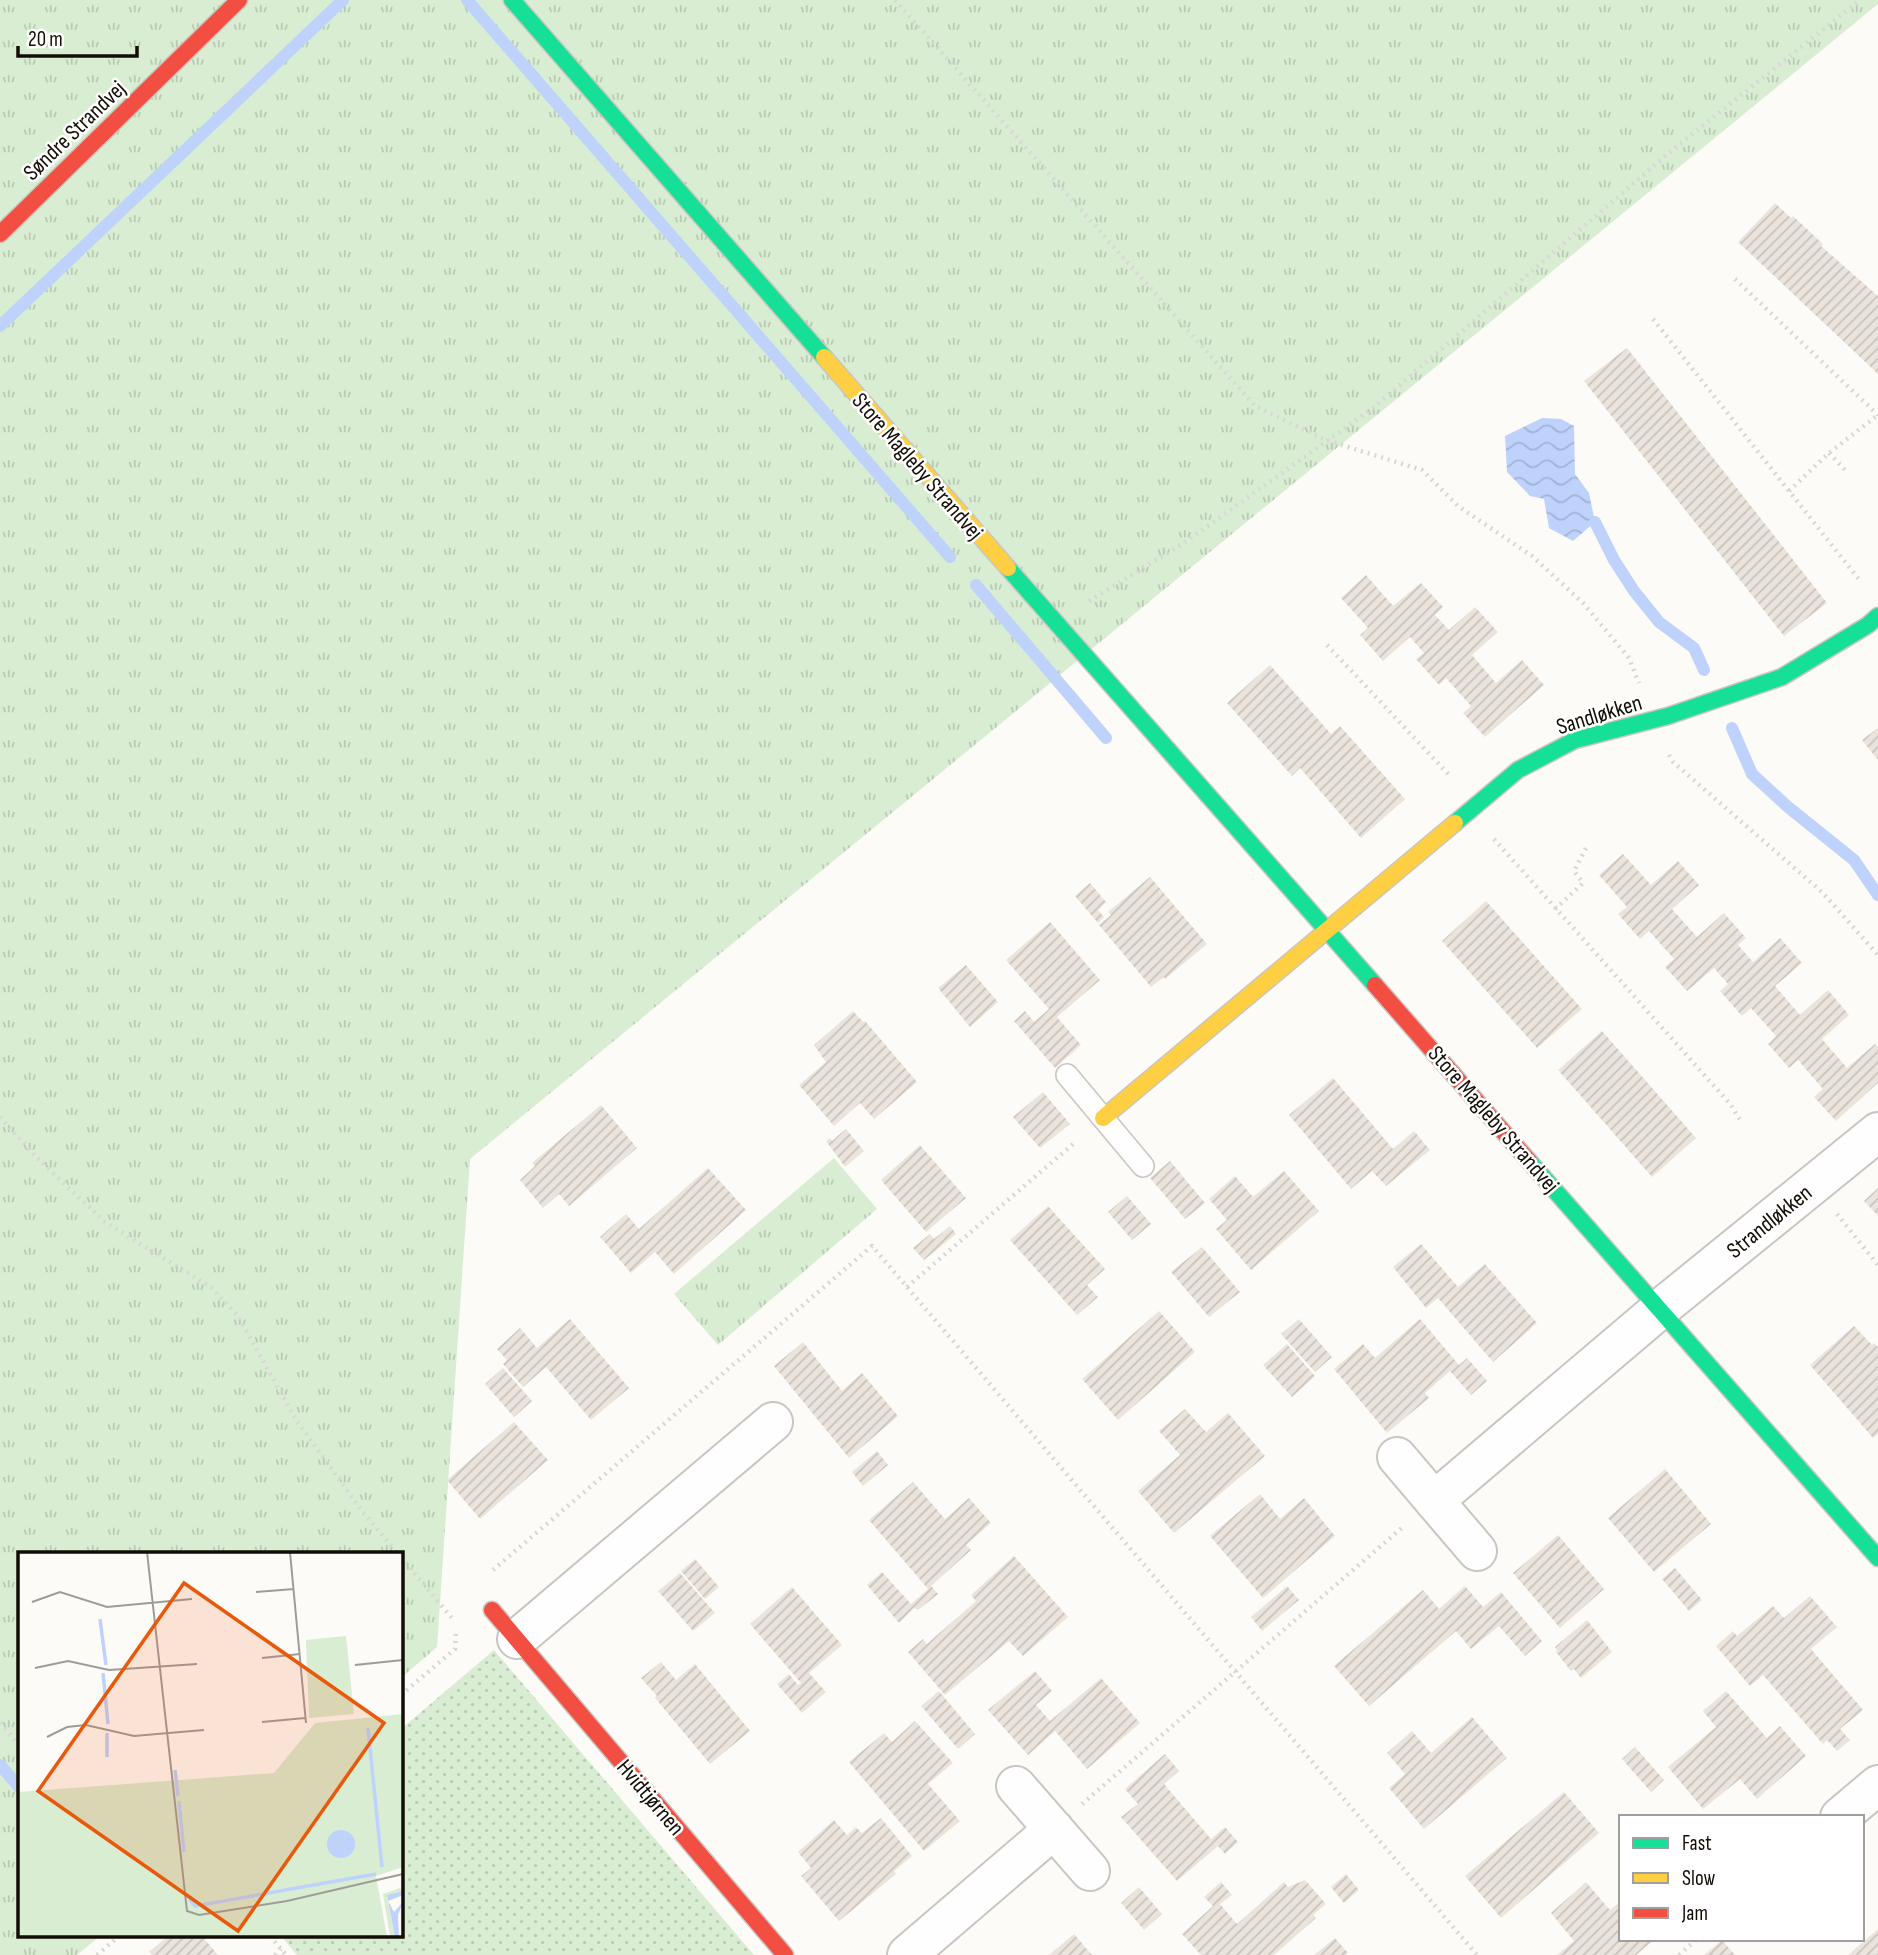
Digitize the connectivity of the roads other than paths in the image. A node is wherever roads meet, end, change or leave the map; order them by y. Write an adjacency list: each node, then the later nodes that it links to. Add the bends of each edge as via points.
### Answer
1 (239, 0): 3 (street, Søndre Strandvej)
2 (512, 0): 5 (street, Store Magleby Strandvej)
3 (0, 234)
4 (1878, 616): 5 (street, Sandløkken, via 1782,677 1668,716 1575,740 1518,770)
5 (1328, 929): 7 (street); 10 (street, Store Magleby Strandvej)
6 (1067, 1075): 7 (lane)
7 (1103, 1118): 9 (lane)
8 (1878, 1132): 10 (street, Strandløkken)
9 (1143, 1166)
10 (1660, 1309): 13 (street); 15 (street, Store Magleby Strandvej)
11 (773, 1422): 17 (street)
12 (1397, 1457): 13 (street)
13 (1434, 1501): 14 (street)
14 (1477, 1551)
15 (1878, 1558)
16 (492, 1610): 17 (street, Hvidtjørnen)
17 (517, 1639): 23 (street, Hvidtjørnen)
18 (1878, 1784): 20 (street)
19 (1016, 1786): 21 (street)
20 (1842, 1815)
21 (1054, 1829): 22 (street); 24 (street)
22 (1090, 1871)
23 (785, 1955)
24 (907, 1955)

